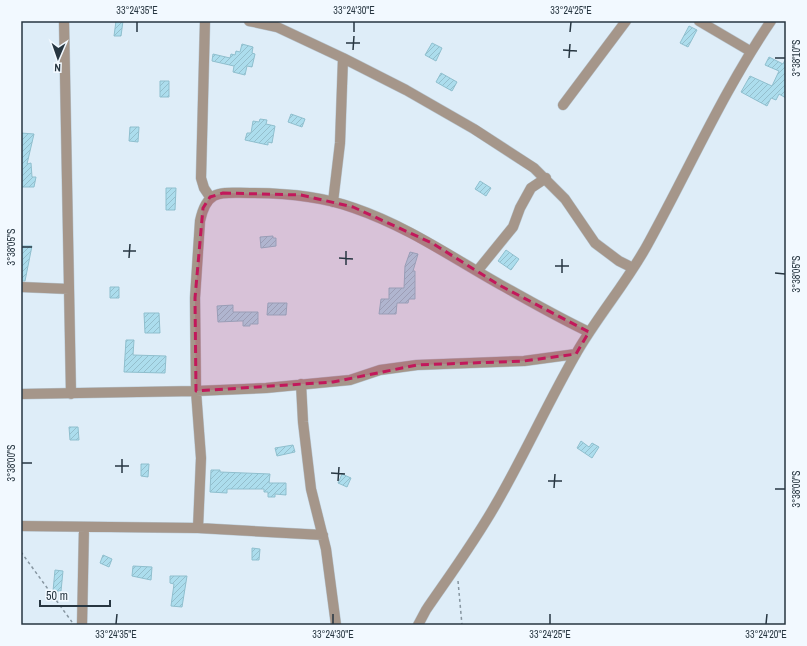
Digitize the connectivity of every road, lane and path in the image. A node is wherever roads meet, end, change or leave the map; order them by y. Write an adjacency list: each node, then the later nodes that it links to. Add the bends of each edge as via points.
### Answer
1 (64, 21): 18 (street)
2 (205, 21): 13 (street, via 201,178)
3 (249, 21): 8 (street)
4 (266, 21): 8 (street)
5 (626, 21): 11 (street)
6 (699, 21): 9 (street)
7 (771, 21): 9 (street)
8 (277, 28): 10 (street)
9 (750, 51): 15 (street)
10 (343, 58): 12 (street, via 474,129); 14 (street, via 340,143)
11 (563, 105)
12 (546, 178): 15 (street, via 565,199 594,243); 16 (street, via 531,188 513,227)
13 (210, 197): 14 (street, via 223,193 264,193 301,195); 22 (street, via 203,208 200,220 195,298)
14 (333, 202): 16 (street, via 395,224)
15 (633, 268): 19 (street)
16 (478, 270): 19 (street)
17 (21, 287): 18 (street)
18 (69, 289): 24 (street)
19 (589, 332): 20 (street)
20 (576, 354): 21 (street, via 524,361 418,365 380,370 350,380); 30 (street, via 496,505)
21 (301, 384): 22 (street); 28 (street, via 311,489)
22 (196, 391): 24 (street); 27 (street, via 201,458)
23 (21, 394): 24 (street)
24 (71, 394)
25 (21, 526): 26 (street)
26 (84, 527): 27 (street); 32 (street)
27 (198, 528): 28 (street)
28 (323, 535): 33 (street)
29 (21, 552): 31 (path)
30 (456, 566): 34 (street); 35 (path)
31 (74, 625)
32 (82, 625)
33 (336, 625)
34 (418, 625)
35 (462, 625)

